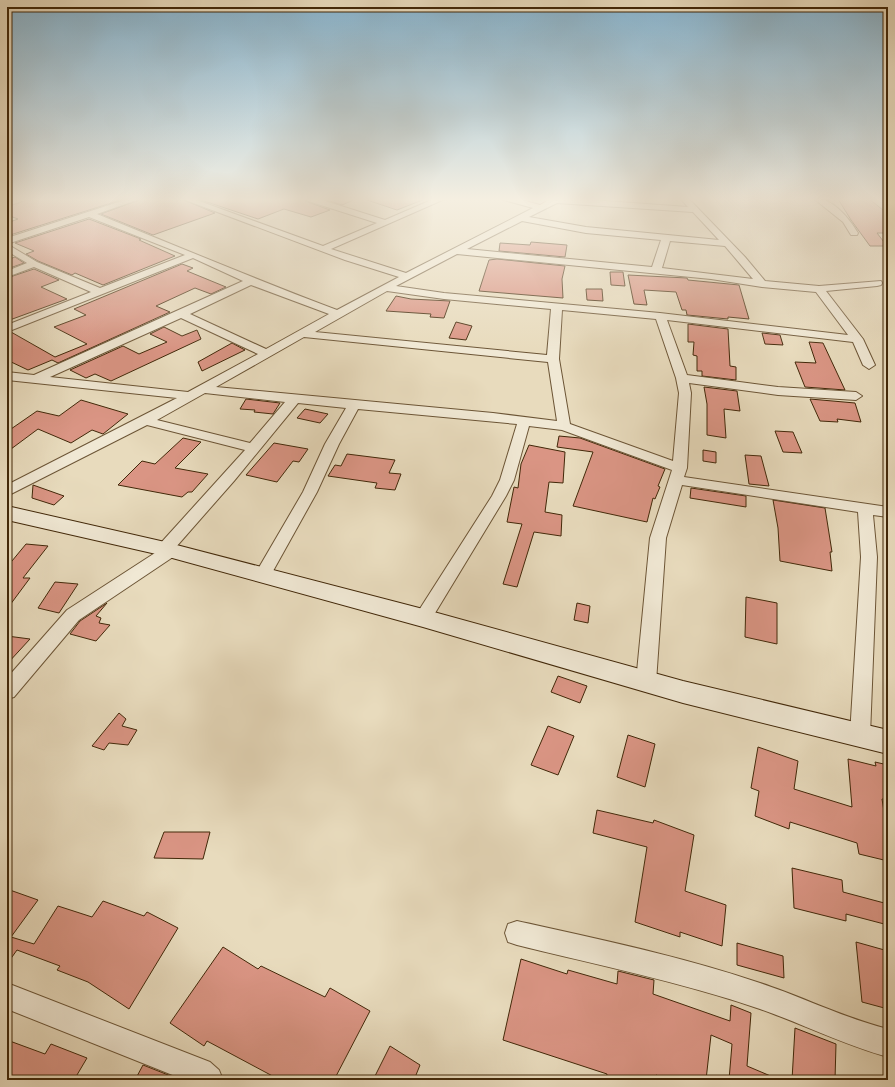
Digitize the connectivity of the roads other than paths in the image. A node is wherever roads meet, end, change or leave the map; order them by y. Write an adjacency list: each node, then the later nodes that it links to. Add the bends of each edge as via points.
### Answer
1 (10, 249): 9 (street)
2 (175, 249): 8 (street)
3 (322, 249): 12 (street)
4 (461, 249): 7 (street)
5 (663, 249): 10 (street)
6 (732, 249): 15 (street)
7 (456, 251): 10 (street); 12 (street)
8 (193, 256): 13 (street); 18 (street)
9 (34, 264): 11 (street); 18 (street)
10 (656, 270): 15 (street)
11 (7, 274)
12 (407, 276): 16 (street)
13 (251, 281): 20 (street); 21 (street)
14 (877, 283): 17 (street)
15 (762, 284): 17 (street)
16 (385, 288): 19 (street); 21 (street)
17 (819, 289): 25 (street)
18 (100, 292): 23 (street)
19 (557, 306): 22 (street); 27 (street)
20 (182, 314): 26 (street); 31 (street, via 141,330)
21 (338, 314): 24 (street)
22 (660, 316): 25 (street); 30 (street)
23 (7, 329)
24 (304, 334): 26 (street); 27 (street)
25 (857, 339): 28 (street)
26 (267, 354): 32 (street)
27 (553, 359): 39 (street)
28 (869, 365)
29 (7, 376): 31 (street)
30 (682, 378): 34 (street, via 778,391); 41 (street, via 685,393)
31 (34, 380): 33 (street)
32 (203, 389): 33 (street); 35 (street)
33 (190, 396): 37 (street)
34 (856, 396)
35 (294, 398): 36 (street); 40 (street)
36 (354, 405): 38 (street); 47 (street, via 332,444 310,492)
37 (145, 421): 40 (street); 42 (street)
38 (524, 421): 39 (street); 48 (street, via 507,480 499,496)
39 (564, 426): 41 (street)
40 (253, 448): 46 (street)
41 (678, 474): 43 (street); 49 (street, via 658,538)
42 (7, 491)
43 (865, 508): 44 (street); 51 (street, via 869,557)
44 (888, 512)
45 (7, 513): 46 (main road)
46 (168, 550): 47 (main road); 50 (street, via 73,615)
47 (262, 576): 48 (main road)
48 (424, 618): 49 (main road)
49 (646, 682): 51 (main road)
50 (7, 691)
51 (860, 735): 52 (main road)
52 (888, 742)
53 (517, 933): 55 (street, via 640,962 760,996 842,1030)
54 (7, 996): 56 (street, via 200,1072)
55 (888, 1043)
56 (209, 1080)

